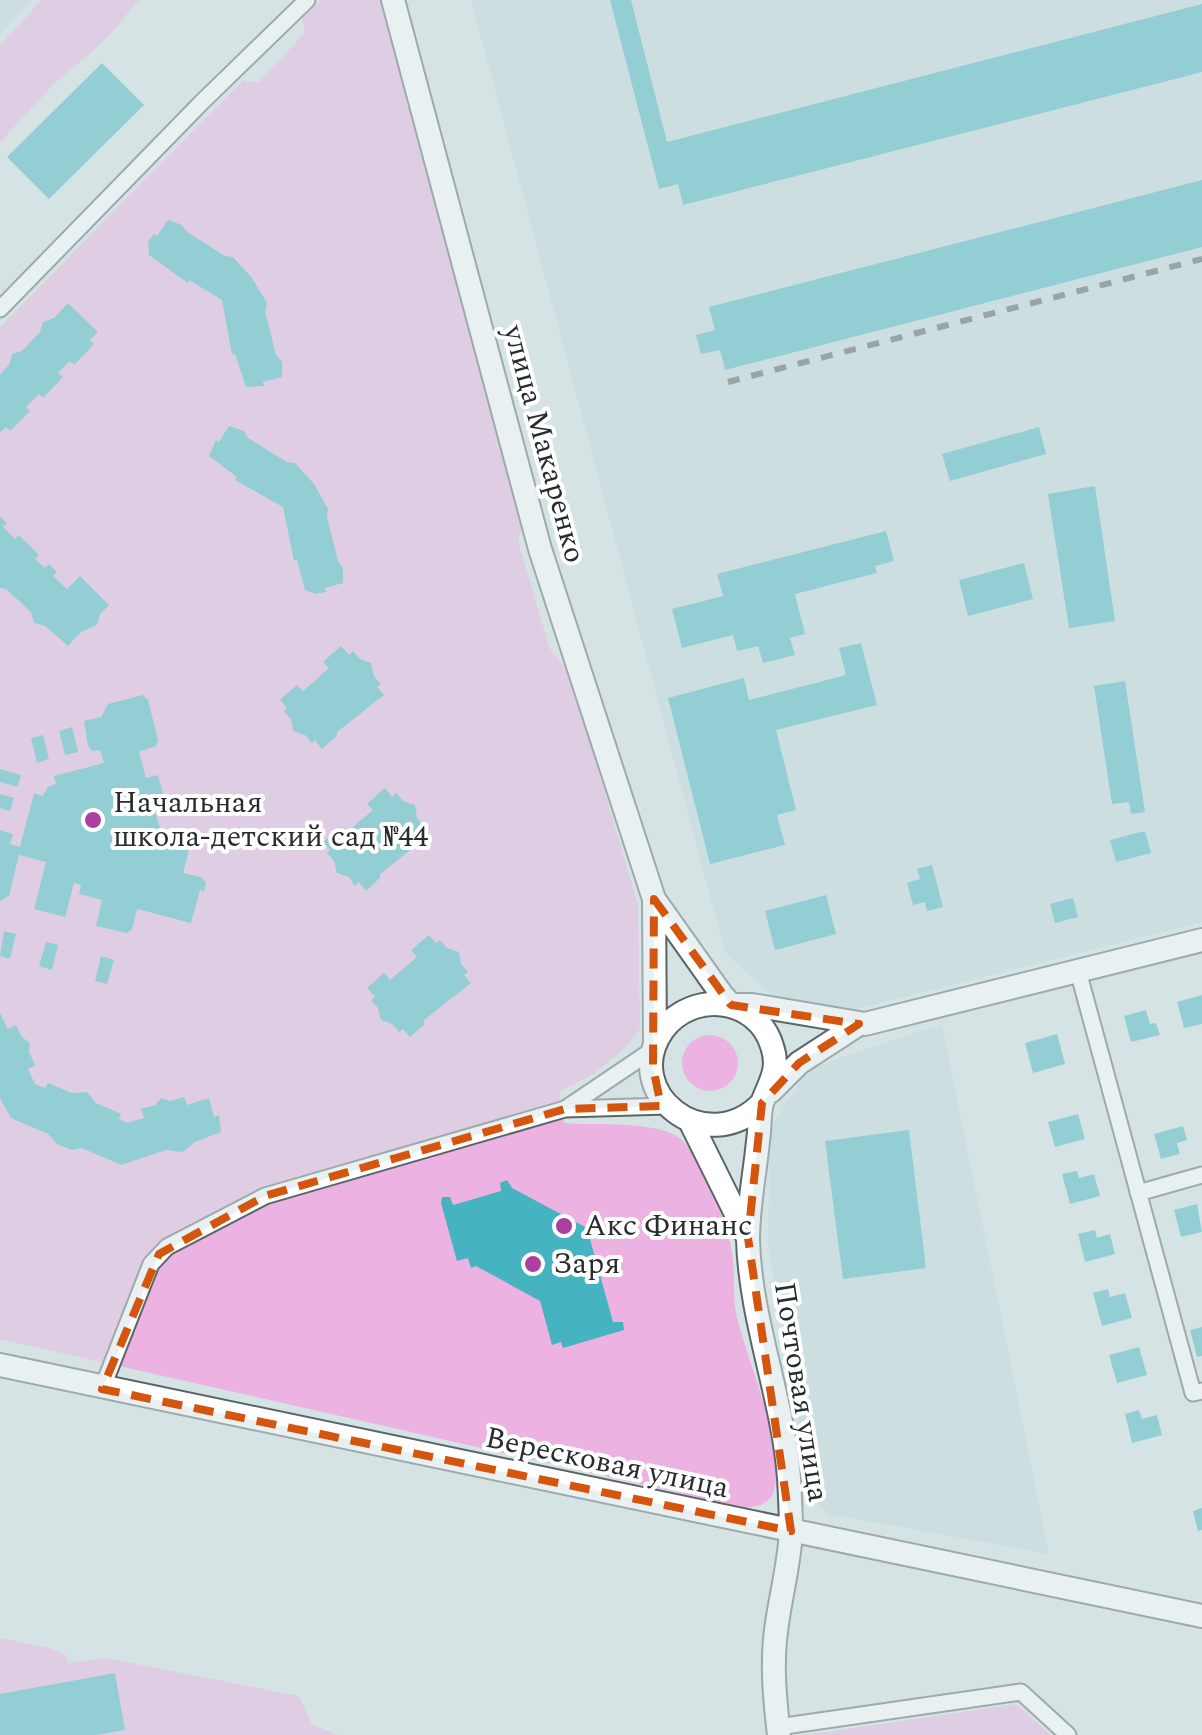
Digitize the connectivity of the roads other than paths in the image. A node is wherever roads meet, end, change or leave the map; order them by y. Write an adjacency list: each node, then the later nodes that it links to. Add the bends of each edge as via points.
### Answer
1 (307, 0): 3 (street)
2 (394, 0): 4 (street, улица Макаренко, via 540,549)
3 (0, 309)
4 (654, 899): 7 (street, улица Макаренко); 9 (street, улица Макаренко)
5 (1202, 940): 6 (street)
6 (1078, 971): 8 (street); 15 (street)
7 (731, 1005): 8 (street); 9 (street, via 691,1007 674,1018); 10 (street, via 757,1020 773,1047 776,1067)
8 (859, 1024): 10 (street, via 799,1063)
9 (655, 1046): 11 (street, via 655,1084); 12 (street)
10 (764, 1100): 13 (street, via 728,1124); 16 (street, Почтовая улица)
11 (668, 1106): 12 (street); 13 (street)
12 (566, 1109): 18 (street, via 265,1196 166,1247 151,1264)
13 (690, 1121): 16 (street, Почтовая улица)
14 (1202, 1175): 15 (street)
15 (1138, 1192): 19 (street)
16 (748, 1238): 20 (street, Почтовая улица, via 788,1474)
17 (0, 1366): 18 (street, Вересковая улица)
18 (102, 1388): 20 (street, Вересковая улица)
19 (1197, 1392)
20 (790, 1532): 21 (street, Вересковая улица); 22 (street, Почтовая улица, via 774,1658)
21 (1202, 1616)
22 (779, 1731): 23 (street, via 1020,1692)
23 (1068, 1735)

